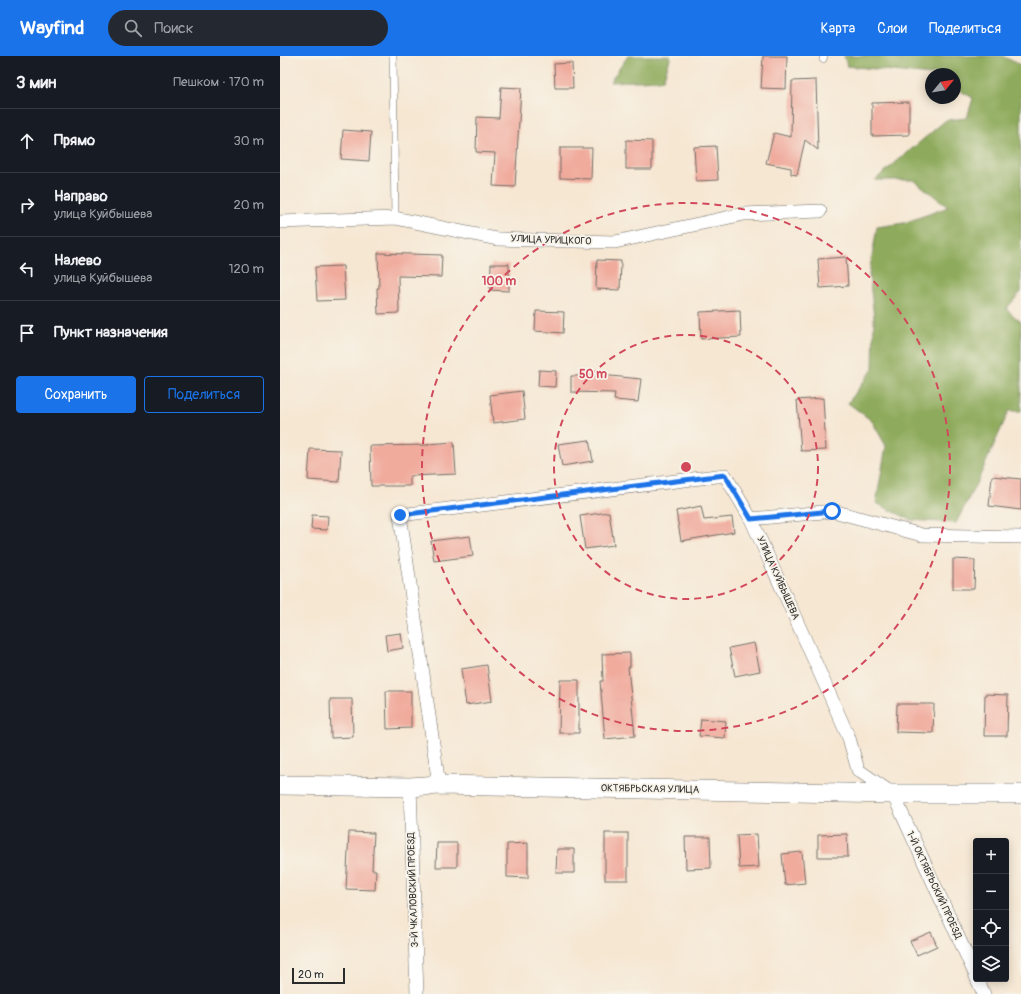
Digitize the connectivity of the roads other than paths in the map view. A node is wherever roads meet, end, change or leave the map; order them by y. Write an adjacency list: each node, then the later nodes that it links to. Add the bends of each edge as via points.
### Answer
1 (393, 56): 3 (lane)
2 (820, 211): 3 (street, УЛИЦА УРИЦКОГО, via 744,214 615,242 497,239)
3 (395, 218): 4 (street, УЛИЦА УРИЦКОГО)
4 (280, 222)
5 (751, 519): 6 (street, via 832,511 922,535); 8 (street, УЛИЦА КУЙБЫШЕВА, via 725,475 400,515); 10 (street, УЛИЦА КУЙБЫШЕВА, via 850,738 858,770)
6 (1021, 537)
7 (280, 785): 9 (street, ОКТЯБРЬСКАЯ УЛИЦА)
8 (439, 785): 9 (street, ОКТЯБРЬСКАЯ УЛИЦА); 10 (street, ОКТЯБРЬСКАЯ УЛИЦА)
9 (410, 787): 14 (street, 3-Й ЧКАЛОВСКИЙ ПРОЕЗД)
10 (893, 794): 11 (street, ОКТЯБРЬСКАЯ УЛИЦА); 12 (street, 1-Й ОКТЯБРЬСКИЙ ПРОЕЗД)
11 (1021, 794)
12 (973, 969)
13 (978, 982): 15 (street)
14 (417, 994)
15 (984, 994)

